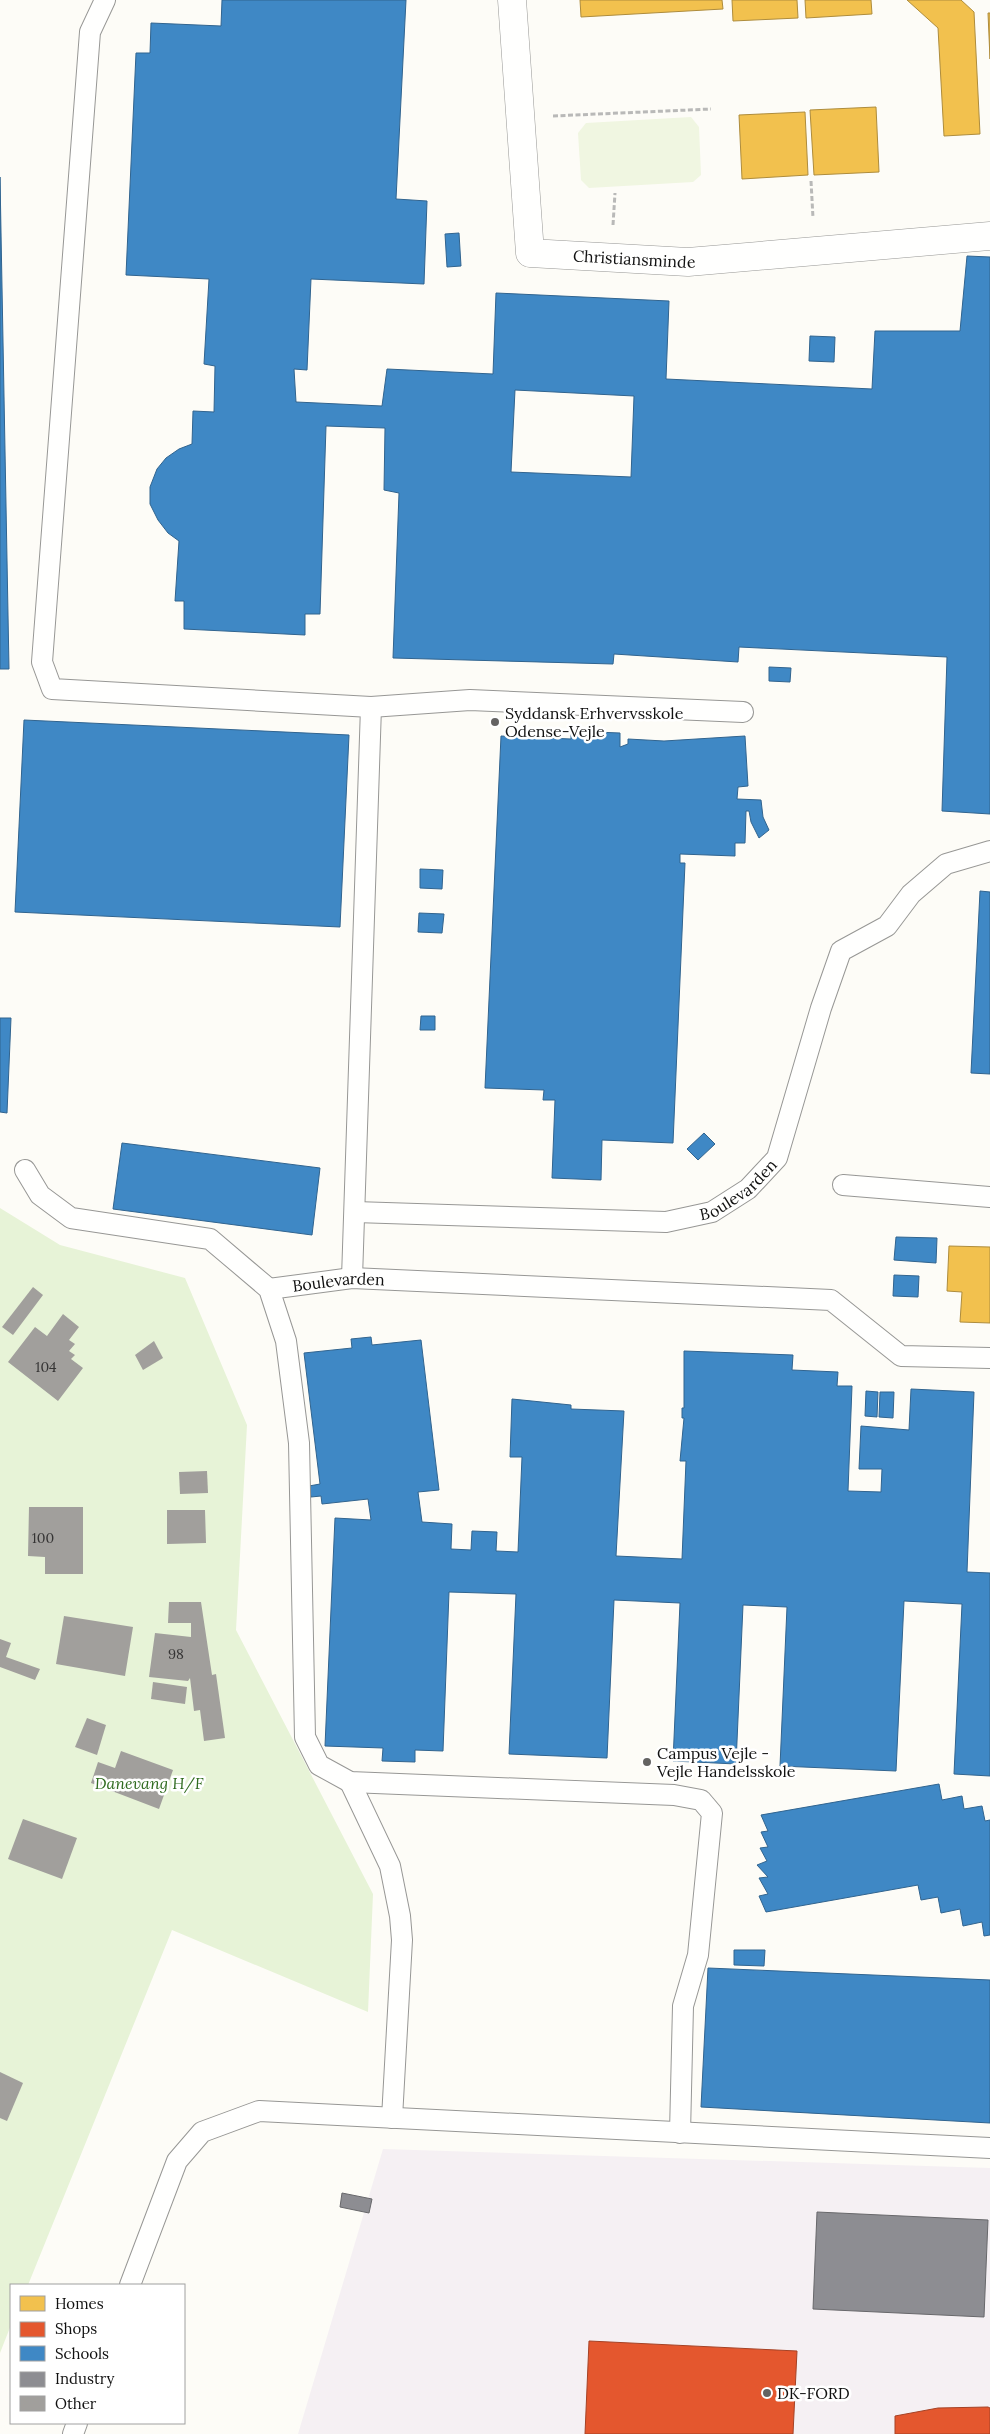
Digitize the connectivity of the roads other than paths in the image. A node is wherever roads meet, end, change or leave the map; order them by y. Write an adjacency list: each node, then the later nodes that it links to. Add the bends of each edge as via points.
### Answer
1 (105, 0): 4 (lane, via 90,32 42,662 52,689)
2 (512, 0): 3 (street, Christiansminde, via 530,253 688,262)
3 (990, 236)
4 (371, 707): 5 (lane, via 470,700); 10 (lane)
5 (743, 712)
6 (990, 851): 10 (lane, Boulevarden, via 946,864 911,894 887,926 841,951 776,1158 748,1189 712,1212 666,1222)
7 (25, 1170): 12 (lane, via 40,1195 71,1218 210,1239)
8 (843, 1185): 9 (lane)
9 (990, 1197)
10 (355, 1212): 11 (lane)
11 (352, 1278): 12 (lane, Boulevarden); 13 (lane, Boulevarden, via 831,1300 901,1356)
12 (269, 1289): 14 (lane, via 286,1342 299,1443 305,1737 319,1765)
13 (990, 1358)
14 (350, 1782): 15 (lane, via 390,1866 400,1916 402,1940); 16 (lane, via 674,1795 701,1800 712,1813 698,1955 683,2006)
15 (392, 2118): 16 (lane); 18 (lane, via 258,2111 202,2132 178,2161)
16 (680, 2132): 17 (lane)
17 (990, 2148)
18 (130, 2284)

